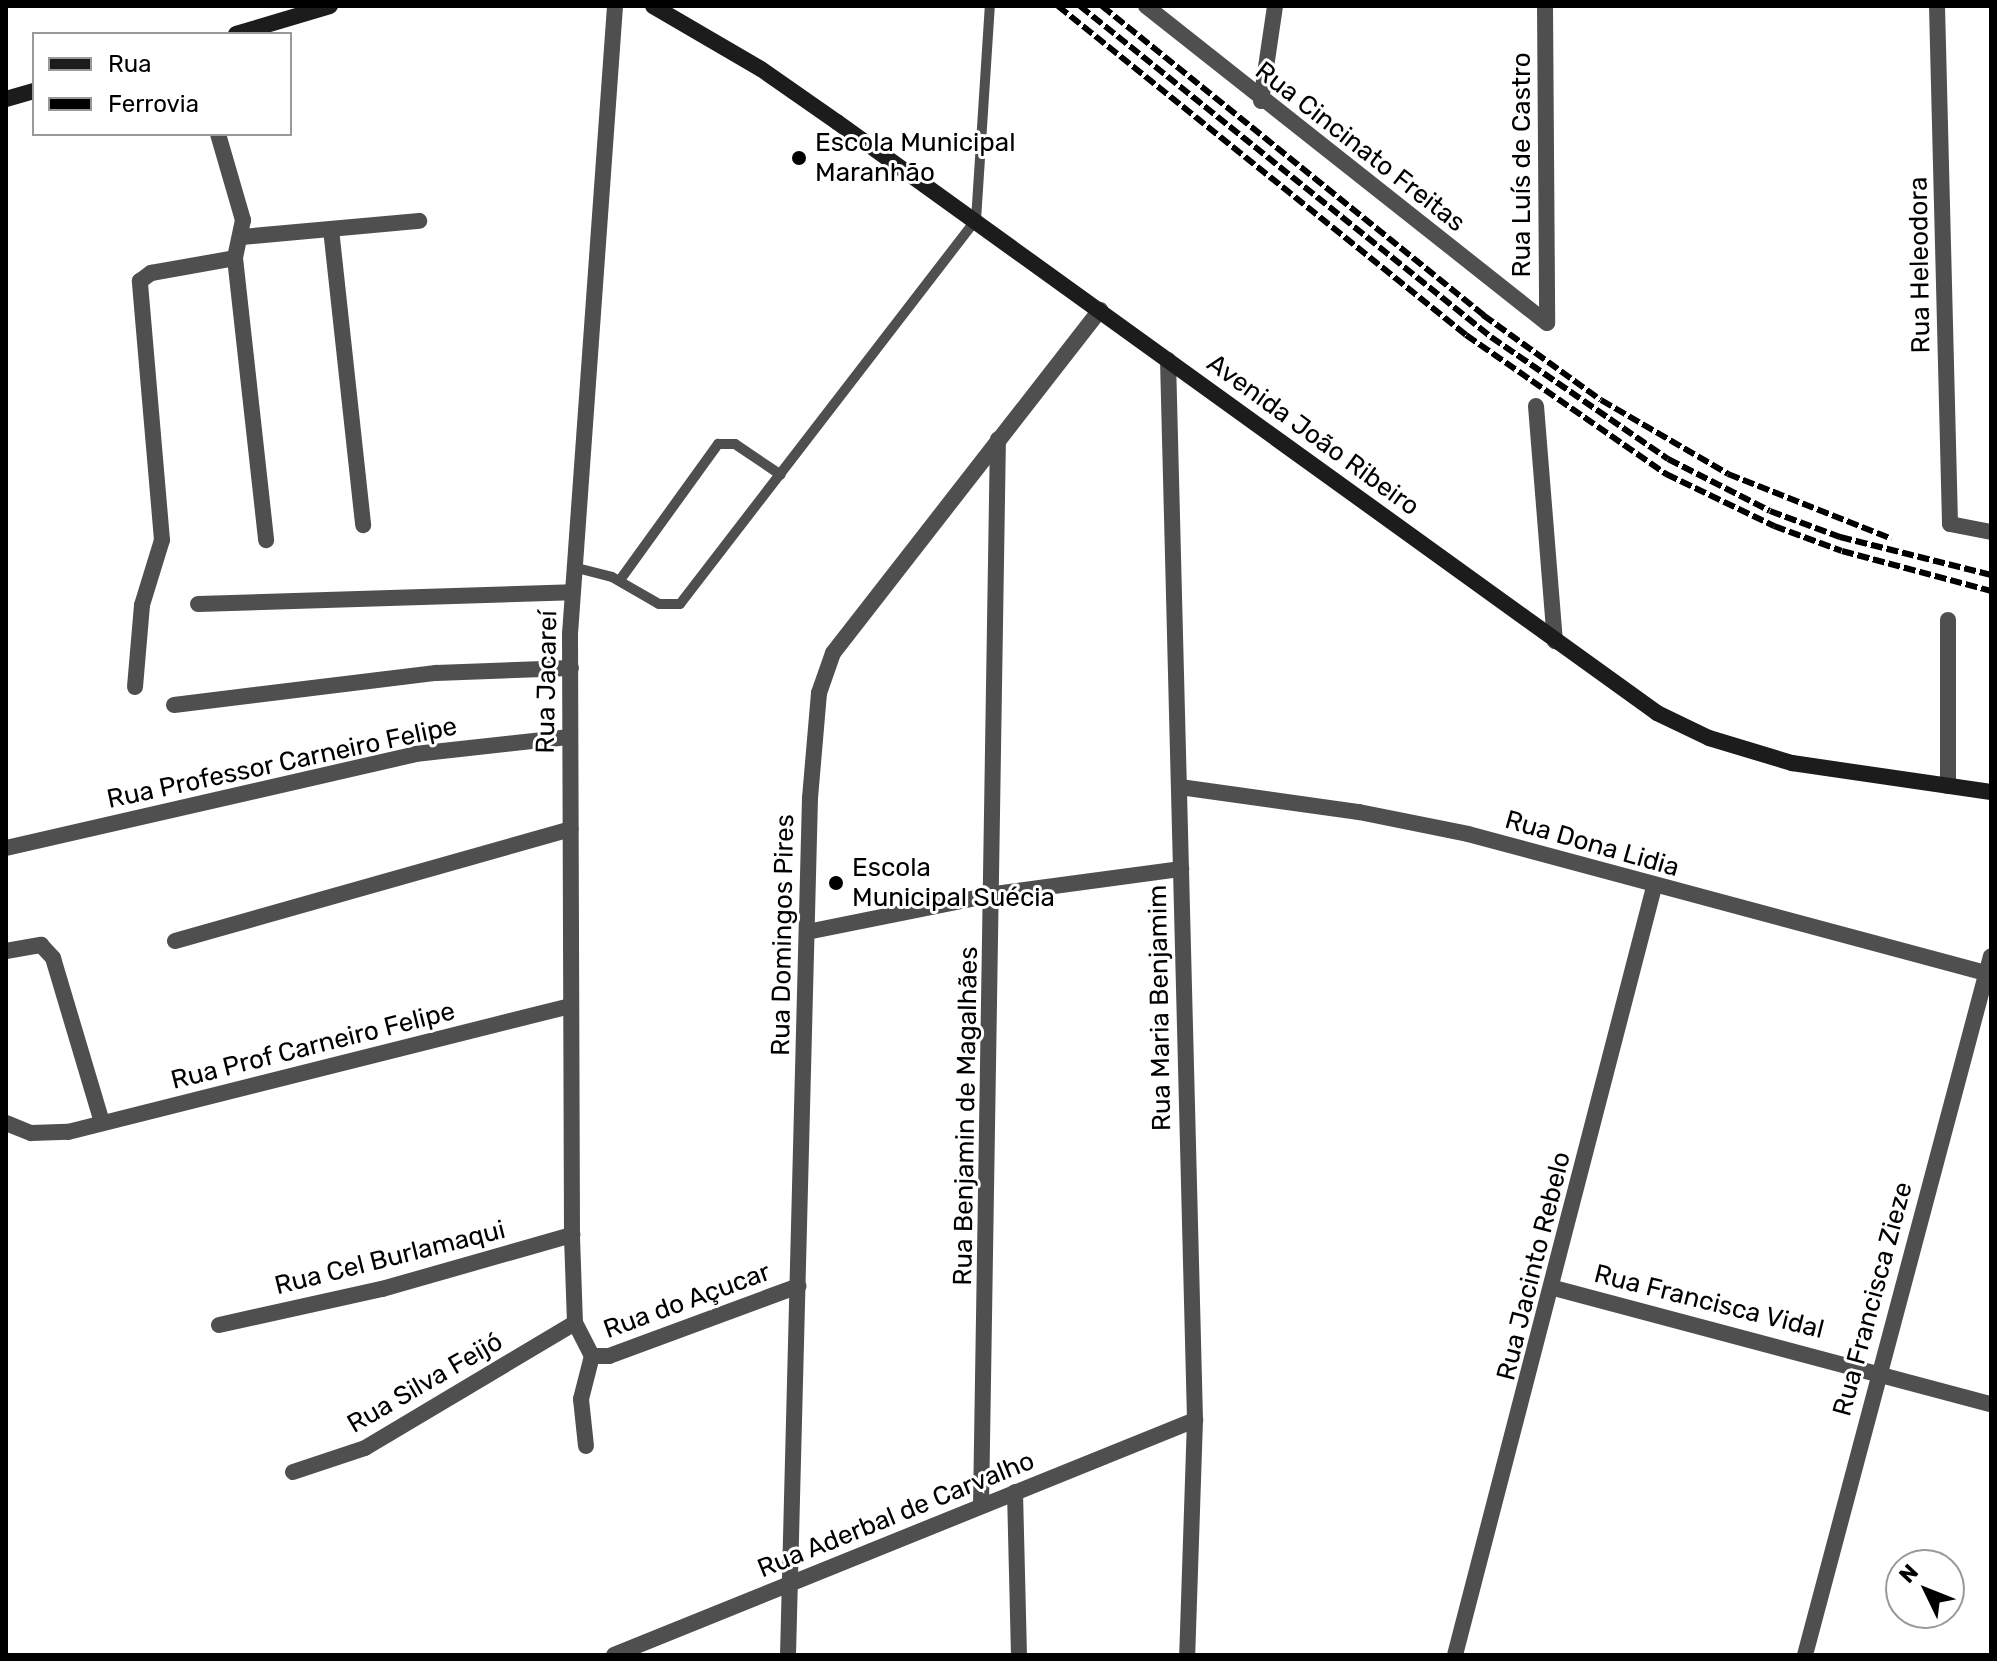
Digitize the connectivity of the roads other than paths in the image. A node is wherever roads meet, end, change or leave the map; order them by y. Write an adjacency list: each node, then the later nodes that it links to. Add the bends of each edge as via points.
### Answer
1 (330, 6): 9 (main road)
2 (615, 6): 28 (street, Rua Jacareí)
3 (653, 6): 14 (main road, Avenida João Ribeiro, via 761,69)
4 (990, 6): 14 (lane)
5 (1146, 6): 12 (street, Rua Cincinato Freitas)
6 (1275, 6): 12 (street)
7 (1545, 6): 20 (street, Rua Luís de Castro)
8 (1937, 6): 26 (street, Rua Heleodora, via 1950,524)
9 (243, 32)
10 (32, 92): 11 (main road)
11 (6, 99)
12 (1261, 101): 20 (street, Rua Cincinato Freitas)
13 (219, 136): 17 (street, via 240,204)
14 (976, 220): 19 (main road, Avenida João Ribeiro); 24 (lane)
15 (419, 221): 16 (street)
16 (331, 229): 17 (street); 25 (street)
17 (242, 237): 18 (street)
18 (235, 258): 27 (street); 35 (street, via 151,273 140,281 162,540 142,605)
19 (1100, 310): 21 (main road, Avenida João Ribeiro); 23 (street, Rua Domingos Pires)
20 (1547, 323)
21 (1168, 360): 33 (main road, Avenida João Ribeiro); 39 (street, Rua Maria Benjamim)
22 (1536, 406): 33 (street)
23 (998, 439): 45 (street, Rua Benjamin de Magalhães); 46 (street, Rua Domingos Pires, via 833,653 818,708)
24 (781, 475): 29 (lane, via 680,604 659,604); 29 (lane, via 735,444 718,444)
25 (363, 525)
26 (1991, 532)
27 (266, 540)
28 (573, 567): 29 (lane); 30 (street, Rua Jacareí)
29 (620, 580)
30 (572, 592): 31 (street); 34 (street, Rua Jacareí)
31 (198, 604)
32 (1948, 620): 38 (street)
33 (1555, 641): 38 (main road, Avenida João Ribeiro, via 1636,700 1709,738 1792,763)
34 (571, 668): 36 (street, via 436,673); 37 (street, Rua Jacareí)
35 (135, 687)
36 (174, 705)
37 (570, 737): 41 (street, Rua Jacareí); 42 (street, Rua Professor Carneiro Felipe, via 415,754)
38 (1948, 786): 40 (main road, Avenida João Ribeiro)
39 (1180, 787): 43 (street, Rua Maria Benjamim); 44 (street, Rua Dona Lidia, via 1407,821)
40 (1991, 792)
41 (570, 829): 47 (street); 51 (street, Rua Jacareí)
42 (6, 848)
43 (1181, 869): 45 (street); 62 (street, Rua Maria Benjamim)
44 (1654, 887): 50 (street, Rua Dona Lidia); 56 (street, Rua Jacinto Rebelo)
45 (995, 894): 46 (street); 66 (street, Rua Benjamin de Magalhães)
46 (807, 932): 55 (street, Rua Domingos Pires)
47 (175, 941)
48 (6, 951): 52 (street, via 41,945 53,958)
49 (1991, 956): 50 (street, Rua Francisca Zieze)
50 (1986, 973): 60 (street, Rua Francisca Zieze)
51 (570, 1006): 52 (street, Rua Prof Carneiro Felipe, via 389,1055); 54 (street, Rua Jacareí)
52 (102, 1122): 53 (street, Rua Prof Carneiro Felipe, via 68,1132 31,1133)
53 (6, 1123)
54 (572, 1235): 57 (street, Rua Jacareí); 58 (street, Rua Cel Burlamaqui, via 382,1289)
55 (798, 1286): 59 (street, Rua do Açucar, via 609,1356); 67 (street, Rua Domingos Pires)
56 (1554, 1288): 60 (street, Rua Francisca Vidal); 72 (street, Rua Jacinto Rebelo)
57 (575, 1323): 59 (street, Rua Jacareí); 64 (street, Rua Silva Feijó, via 365,1448)
58 (219, 1325)
59 (592, 1356): 63 (street, via 581,1399)
60 (1878, 1371): 61 (street, Rua Francisca Vidal); 73 (street, Rua Francisca Zieze)
61 (1991, 1404)
62 (1195, 1420): 65 (street, Rua Aderbal de Carvalho); 71 (street, Rua Maria Benjamim)
63 (586, 1446)
64 (293, 1472)
65 (1015, 1492): 66 (street, Rua Aderbal de Carvalho); 70 (street)
66 (981, 1506): 67 (street, Rua Aderbal de Carvalho)
67 (791, 1583): 68 (street, Rua Aderbal de Carvalho); 69 (street, Rua Domingos Pires)
68 (614, 1655)
69 (788, 1655)
70 (1019, 1655)
71 (1187, 1655)
72 (1455, 1655)
73 (1805, 1655)

